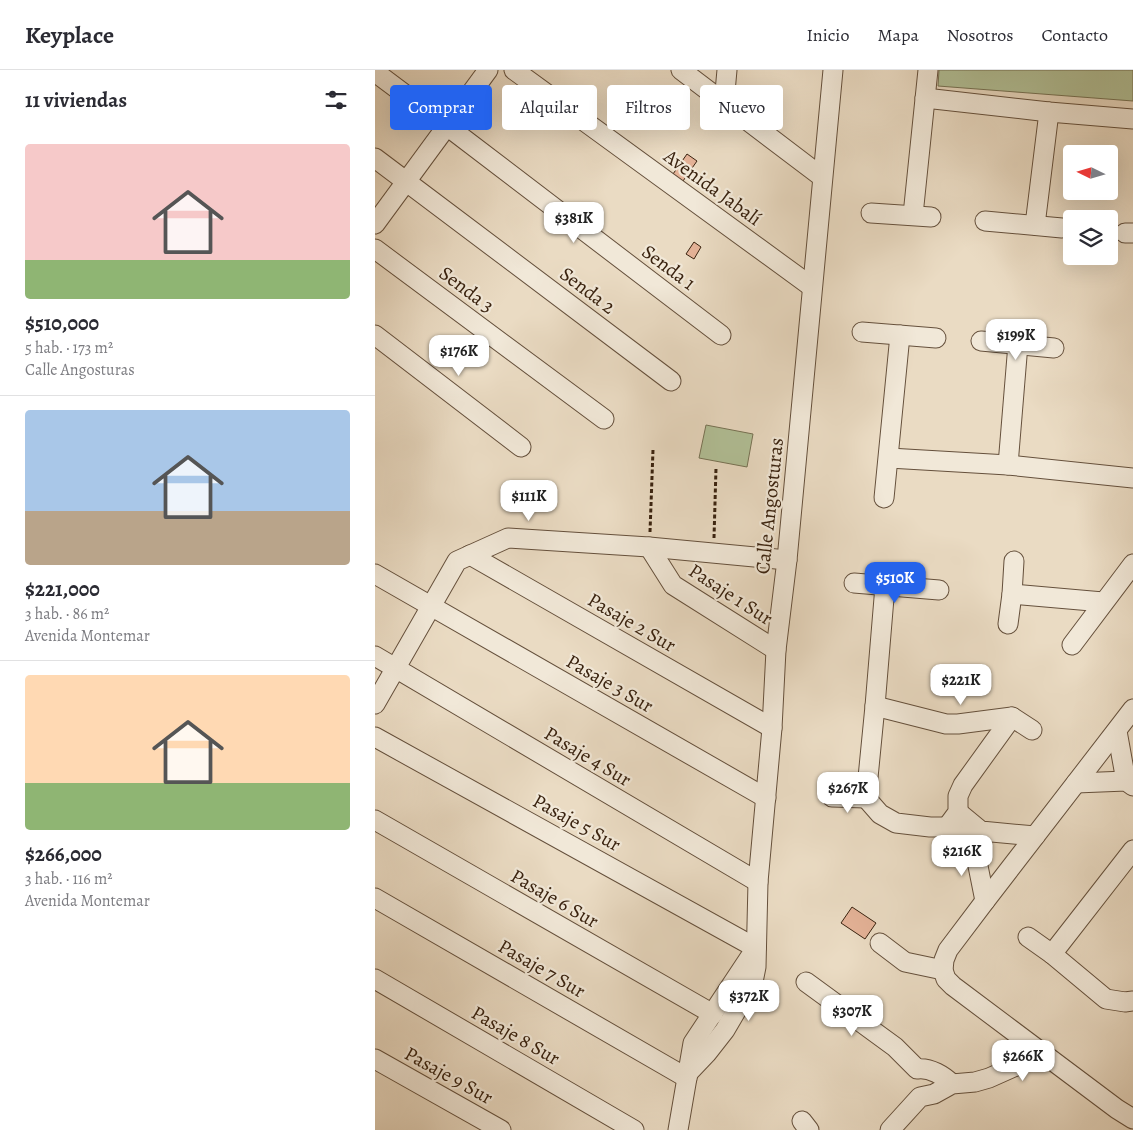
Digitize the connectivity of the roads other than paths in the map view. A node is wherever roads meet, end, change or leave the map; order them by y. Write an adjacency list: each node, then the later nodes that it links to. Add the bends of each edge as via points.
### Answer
1 (488, 70): 9 (street)
2 (514, 70): 27 (street, Avenida Jabalí)
3 (681, 70): 10 (street)
4 (727, 70): 11 (street)
5 (833, 70): 19 (street, Calle Angosturas)
6 (928, 70): 12 (street)
7 (375, 72): 8 (street, Senda 1)
8 (392, 85)
9 (477, 85)
10 (701, 85)
11 (726, 85)
12 (925, 98): 13 (street); 21 (street, via 922,216)
13 (1049, 112): 14 (street); 24 (street)
14 (1133, 119)
15 (444, 130): 20 (street)
16 (452, 130): 30 (street, Senda 1)
17 (760, 130): 19 (street)
18 (375, 158): 20 (street, Senda 2)
19 (822, 177): 27 (street, Calle Angosturas)
20 (407, 181): 23 (street); 36 (street, Senda 2)
21 (871, 213)
22 (985, 221): 24 (street)
23 (375, 224)
24 (1035, 225): 25 (street)
25 (1062, 228)
26 (375, 249): 37 (street, Senda 3)
27 (812, 287): 45 (street, Calle Angosturas)
28 (862, 332): 31 (street)
29 (375, 335): 38 (street)
30 (721, 335)
31 (900, 335): 32 (street); 39 (street)
32 (936, 338)
33 (981, 341): 34 (street)
34 (1018, 344): 35 (street); 40 (street)
35 (1054, 348)
36 (671, 381)
37 (604, 419)
38 (521, 447)
39 (889, 458): 40 (street); 42 (street)
40 (1009, 465): 41 (street)
41 (1133, 478)
42 (885, 498)
43 (649, 547): 44 (street, via 508,538); 45 (street); 57 (street, Pasaje 1 Sur, via 673,585)
44 (470, 555): 54 (street, via 457,561); 64 (street, Pasaje 2 Sur)
45 (787, 560): 57 (street, Calle Angosturas)
46 (1014, 561): 52 (street)
47 (1133, 564): 53 (street)
48 (375, 574): 54 (street, Pasaje 3 Sur)
49 (854, 583): 50 (street)
50 (885, 586): 51 (street); 61 (street)
51 (939, 590)
52 (1012, 594): 53 (street); 55 (street)
53 (1103, 602): 56 (street)
54 (431, 607): 59 (street); 71 (street, Pasaje 3 Sur)
55 (1008, 624)
56 (1072, 645)
57 (776, 650): 64 (street, Calle Angosturas)
58 (375, 656): 59 (street, Pasaje 4 Sur)
59 (396, 668): 60 (street); 79 (street, Pasaje 4 Sur)
60 (375, 704)
61 (875, 706): 63 (street, via 946,724); 72 (street)
62 (1133, 709): 66 (street)
63 (1012, 717): 65 (street); 74 (street, via 963,784)
64 (772, 728): 71 (street, Calle Angosturas)
65 (1032, 730)
66 (1117, 731): 68 (street); 69 (street)
67 (375, 737): 84 (street, Pasaje 5 Sur)
68 (1076, 783): 69 (street); 76 (street)
69 (1129, 783)
70 (832, 797): 72 (street)
71 (766, 798): 79 (street, Calle Angosturas)
72 (866, 798): 74 (street, via 880,814 896,823 929,826)
73 (375, 820): 90 (street, Pasaje 6 Sur)
74 (953, 820): 75 (street); 78 (street, via 971,844)
75 (1000, 833): 76 (street); 78 (street, via 987,842)
76 (1035, 836): 81 (street)
77 (1133, 850): 85 (street)
78 (977, 862): 81 (street)
79 (758, 882): 84 (street, Calle Angosturas)
80 (375, 898): 94 (street, Pasaje 7 Sur)
81 (985, 901): 86 (street, via 948,950)
82 (1028, 937): 85 (street)
83 (880, 943): 86 (street, via 905,962)
84 (756, 948): 90 (street); 94 (street, Calle Angosturas, via 753,982 725,1030)
85 (1052, 954): 89 (street, via 1106,999)
86 (943, 970): 91 (street, via 953,986)
87 (375, 979): 99 (street, Pasaje 8 Sur)
88 (806, 982): 93 (street, via 895,1047)
89 (1133, 1001)
90 (713, 1014): 94 (street, via 693,1043)
91 (1043, 1054): 95 (street, via 989,1078); 97 (street)
92 (375, 1059): 98 (street, Pasaje 9 Sur)
93 (917, 1069): 95 (street, via 929,1070); 96 (street, via 914,1090)
94 (687, 1076): 100 (street)
95 (952, 1084): 96 (street)
96 (920, 1097): 101 (street)
97 (1133, 1119)
98 (501, 1130)
99 (634, 1130)
100 (678, 1130)
101 (890, 1130)

